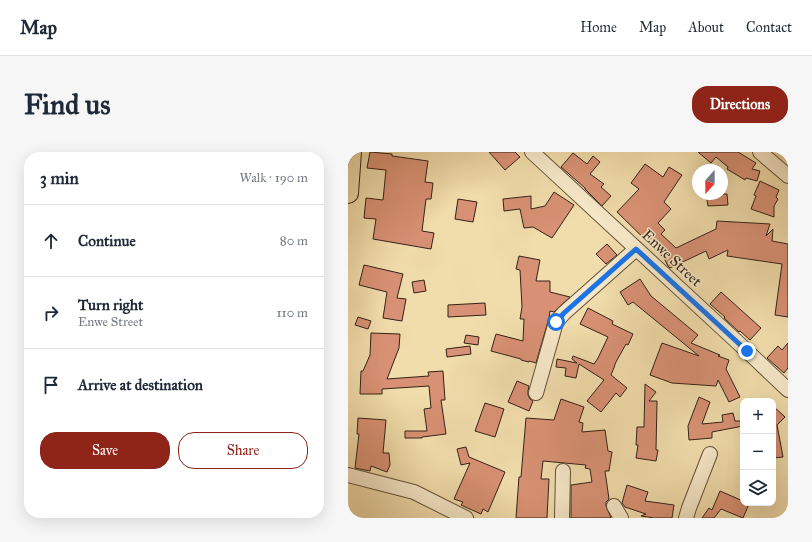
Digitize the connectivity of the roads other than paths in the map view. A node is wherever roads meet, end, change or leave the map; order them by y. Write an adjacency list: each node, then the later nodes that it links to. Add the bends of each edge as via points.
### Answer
1 (351, 152): 5 (highway)
2 (532, 152): 6 (street, Enwe Street)
3 (760, 152): 4 (street)
4 (786, 172)
5 (348, 193)
6 (636, 249): 7 (street, Enwe Street); 8 (street, via 556,322)
7 (788, 390)
8 (536, 393)
9 (710, 454): 14 (street)
10 (563, 471): 13 (street)
11 (348, 475): 12 (street, via 414,492)
12 (466, 518)
13 (562, 518)
14 (686, 518)

